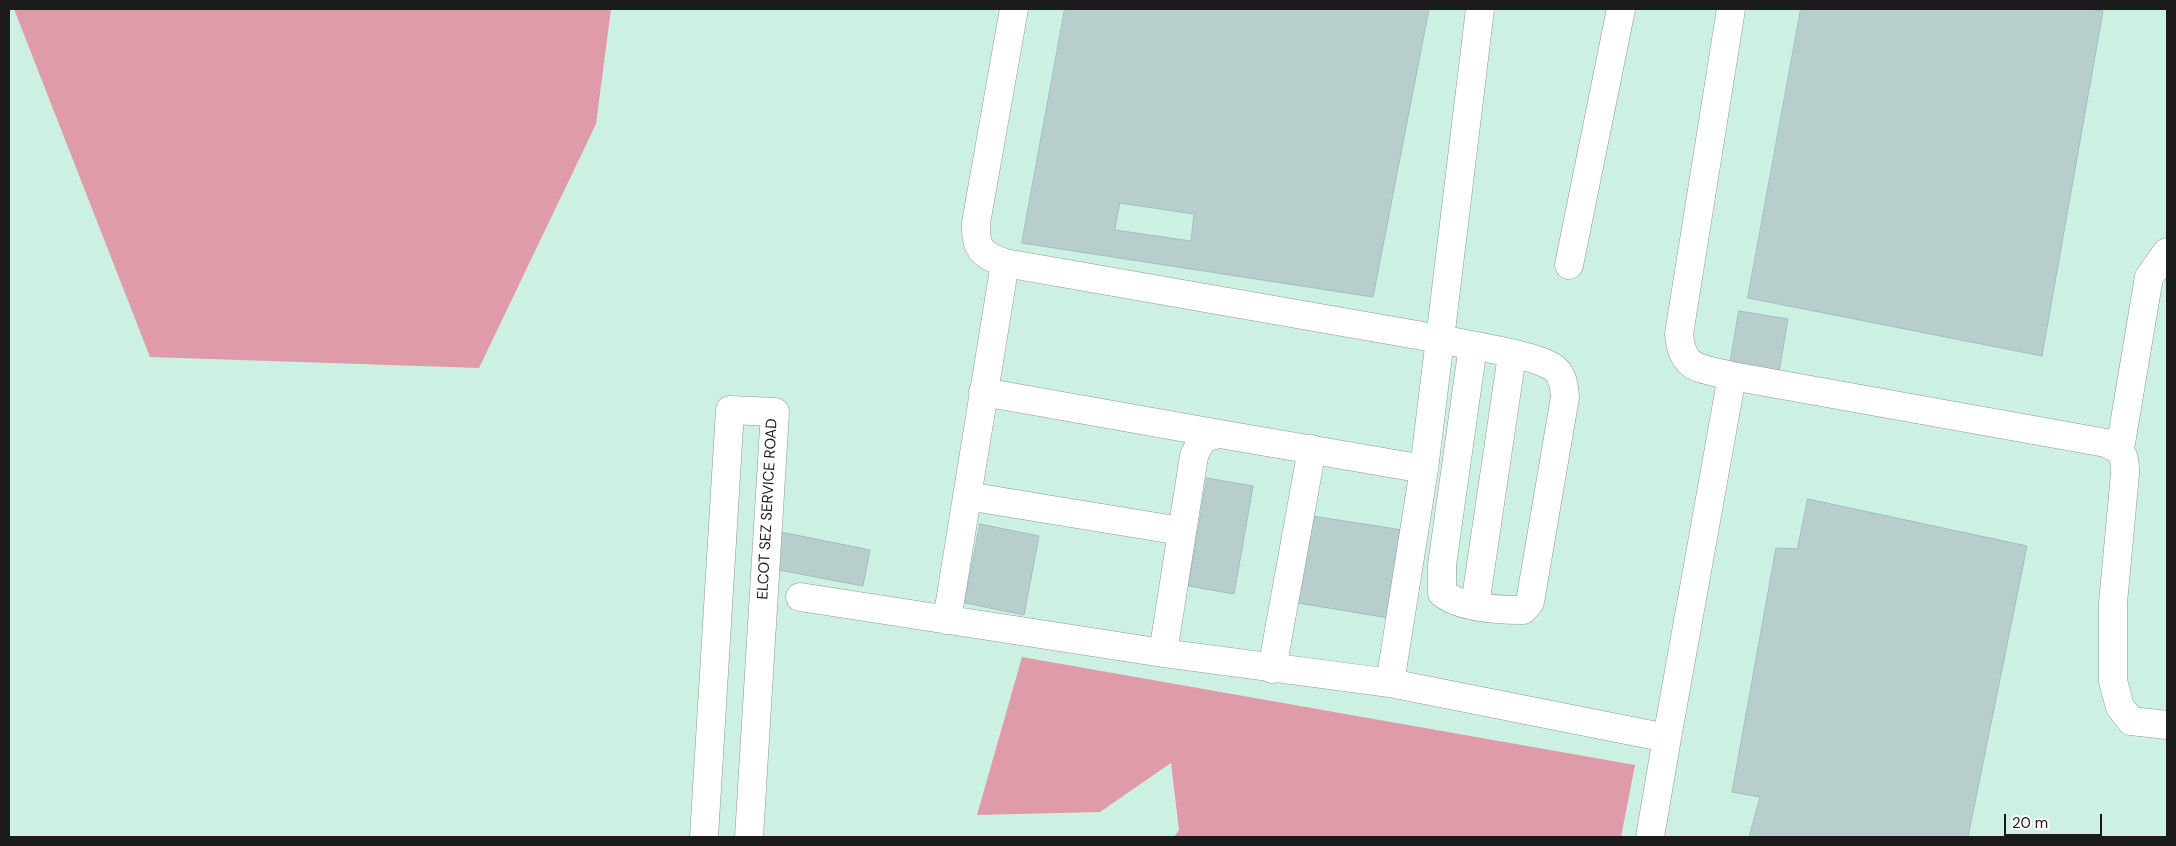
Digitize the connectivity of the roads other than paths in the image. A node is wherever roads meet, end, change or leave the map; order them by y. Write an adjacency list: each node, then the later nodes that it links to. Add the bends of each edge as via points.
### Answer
1 (1014, 9): 6 (lane, via 975,237 987,257)
2 (1480, 9): 8 (lane)
3 (1621, 9): 7 (lane)
4 (1731, 9): 11 (lane, via 1678,334 1680,350 1688,361)
5 (2167, 252): 15 (lane, via 2149,277)
6 (1005, 263): 8 (lane); 12 (lane)
7 (1569, 266)
8 (1440, 339): 9 (lane); 16 (lane)
9 (1473, 346): 10 (lane); 20 (lane, via 1442,565 1442,593 1450,599)
10 (1512, 355): 20 (lane); 20 (lane, via 1556,369 1563,380 1565,397 1530,602 1523,610 1498,610)
11 (1732, 376): 15 (lane, via 2106,443); 26 (lane)
12 (984, 392): 13 (lane); 17 (lane)
13 (1220, 434): 14 (lane); 18 (lane, via 1208,436 1200,443 1194,456)
14 (1312, 449): 16 (lane); 23 (lane)
15 (2120, 449): 25 (lane, via 2125,459 2125,474 2113,603 2113,680 2120,707 2131,721)
16 (1424, 469): 24 (lane)
17 (966, 496): 18 (lane); 21 (lane)
18 (1181, 531): 22 (lane)
19 (800, 597): 21 (lane)
20 (1475, 605)
21 (948, 620): 22 (lane)
22 (1163, 653): 23 (lane)
23 (1272, 669): 24 (lane)
24 (1390, 683): 26 (lane)
25 (2167, 725)
26 (1667, 738): 29 (lane)
27 (704, 837): 28 (lane, ELCOT SEZ SERVICE ROAD, via 730,410 775,412)
28 (750, 837)
29 (1650, 837)

